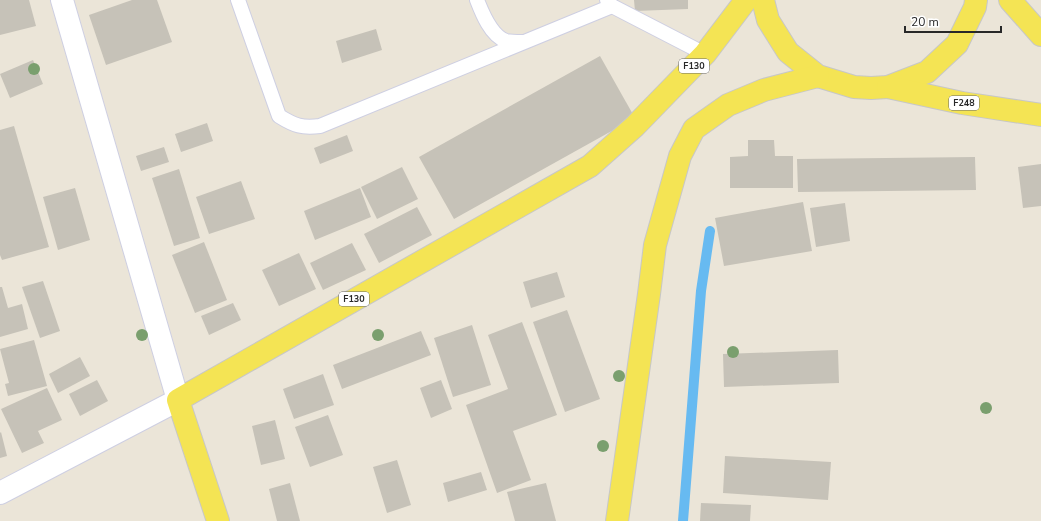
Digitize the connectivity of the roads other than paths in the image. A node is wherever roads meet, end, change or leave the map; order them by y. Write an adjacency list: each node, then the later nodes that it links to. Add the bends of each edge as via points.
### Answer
1 (62, 0): 15 (street)
2 (238, 0): 10 (lane, via 279,116 292,124 307,128 320,126)
3 (477, 0): 10 (lane, via 484,18 494,32 505,41)
4 (746, 0): 11 (main road, F130)
5 (763, 0): 12 (main road, via 768,20 788,52)
6 (976, 0): 13 (main road, via 957,44 926,72)
7 (1010, 0): 9 (main road)
8 (609, 3): 10 (lane); 11 (lane)
9 (1041, 35)
10 (522, 42)
11 (704, 54): 15 (main road, F130, via 635,126 590,166)
12 (818, 76): 13 (main road, via 854,87); 18 (main road, via 764,90 728,105 694,129 680,156 655,245)
13 (888, 87): 14 (main road, F248, via 962,103)
14 (1041, 115)
15 (178, 400): 16 (street); 17 (main road)
16 (0, 493)
17 (218, 521)
18 (617, 521)

